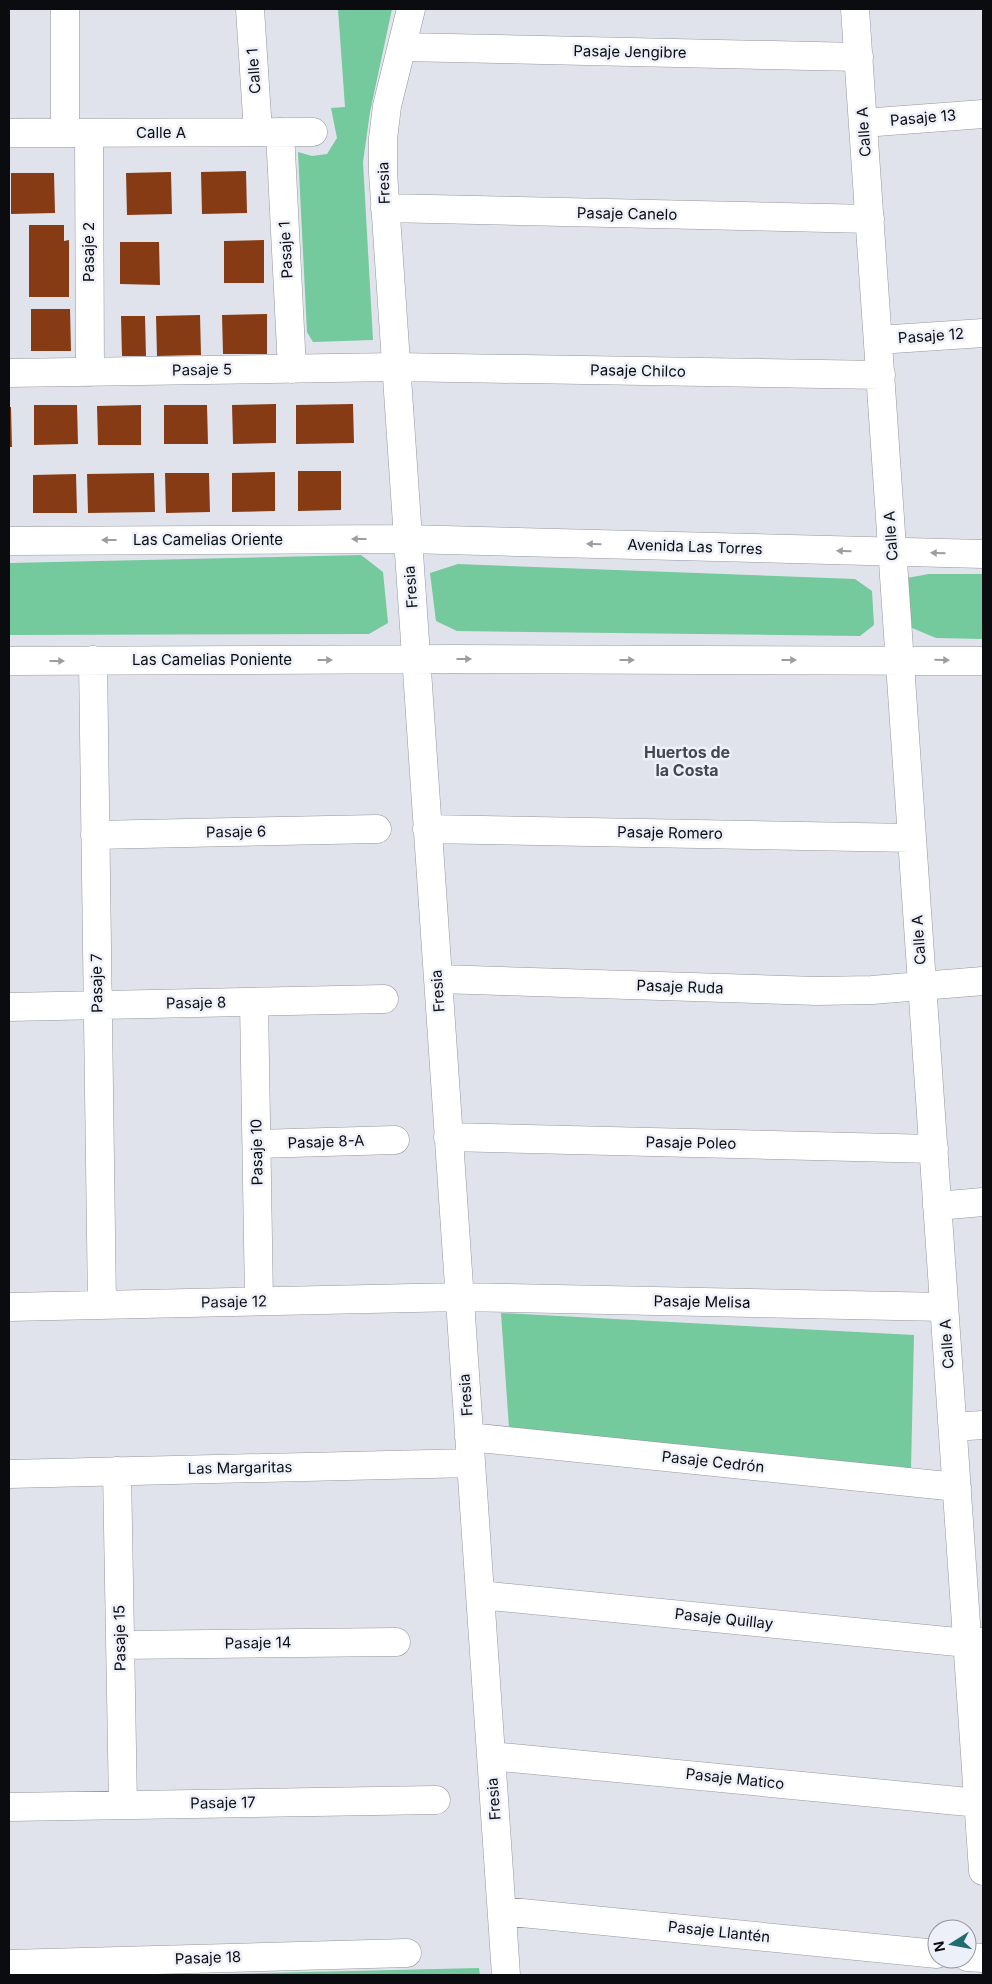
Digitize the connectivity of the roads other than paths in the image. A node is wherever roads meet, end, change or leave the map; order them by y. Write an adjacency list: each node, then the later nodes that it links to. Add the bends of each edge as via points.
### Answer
1 (65, 9): 12 (street, Pasaje 2)
2 (250, 9): 9 (street, Calle 1)
3 (411, 9): 5 (street, Fresia)
4 (855, 9): 6 (street, Calle A)
5 (402, 47): 6 (street, Pasaje Jengibre); 13 (street, Fresia, via 383,139)
6 (859, 57): 8 (street, Calle A)
7 (983, 114): 8 (street, Pasaje 13)
8 (863, 123): 14 (street, Calle A)
9 (269, 132): 10 (street, Calle A); 12 (street, Calle A); 18 (street, Pasaje 1)
10 (313, 132)
11 (9, 133): 12 (street, Calle A)
12 (77, 133): 19 (street, Pasaje 2)
13 (385, 208): 14 (street, Pasaje Canelo); 17 (street, Fresia)
14 (870, 219): 16 (street, Calle A)
15 (983, 333): 16 (street, Pasaje 12)
16 (878, 340): 21 (street, Calle A)
17 (396, 367): 18 (street, Pasaje 5); 21 (street, Pasaje Chilco); 22 (street, Fresia)
18 (292, 369): 19 (street, Pasaje 5)
19 (90, 372): 20 (street, Pasaje 5)
20 (9, 373)
21 (881, 375): 24 (street, Calle A)
22 (407, 539): 23 (street, Las Camelias Oriente, one-way to 23); 24 (street, Avenida Las Torres, one-way to 22); 26 (street, Fresia)
23 (9, 541)
24 (893, 553): 25 (street, Avenida Las Torres, one-way to 24); 28 (street, Calle A)
25 (983, 554)
26 (416, 659): 27 (street, Las Camelias Poniente, one-way to 26); 28 (street, one-way to 28); 32 (street, Fresia)
27 (93, 660): 29 (street, Las Camelias Poniente, one-way to 27); 33 (street, Pasaje 7)
28 (900, 660): 30 (street, one-way to 30); 34 (street, Calle A)
29 (9, 661)
30 (983, 661)
31 (377, 829): 33 (street, Pasaje 6)
32 (427, 829): 34 (street, Pasaje Romero); 35 (street, Fresia)
33 (95, 835): 40 (street, Pasaje 7)
34 (912, 838): 37 (street, Calle A)
35 (438, 979): 37 (street, Pasaje Ruda, via 817,991); 42 (street, Fresia)
36 (983, 981): 37 (street, Pasaje Ruda)
37 (922, 986): 45 (street, Calle A)
38 (384, 999): 39 (street, Pasaje 8)
39 (254, 1002): 40 (street, Pasaje 8); 44 (street, Pasaje 10)
40 (98, 1006): 41 (street, Pasaje 8); 50 (street, Pasaje 7)
41 (9, 1007)
42 (448, 1137): 45 (street, Pasaje Poleo); 48 (street, Fresia)
43 (395, 1140): 44 (street, Pasaje 8-A)
44 (257, 1144): 49 (street, Pasaje 10)
45 (934, 1149): 47 (street, Calle A)
46 (983, 1202): 47 (street)
47 (937, 1206): 52 (street, Calle A)
48 (460, 1297): 49 (street, Pasaje 12); 52 (street, Pasaje Melisa); 55 (street, Fresia)
49 (259, 1301): 50 (street, Pasaje 12)
50 (102, 1305): 51 (street, Pasaje 12)
51 (9, 1307)
52 (944, 1307): 54 (street, Calle A)
53 (983, 1425): 54 (street)
54 (953, 1427): 58 (street, Calle A)
55 (470, 1450): 56 (street, Las Margaritas); 58 (street, Pasaje Cedrón); 59 (street, Fresia)
56 (117, 1471): 57 (street, Las Margaritas); 62 (street, Pasaje 15)
57 (9, 1474)
58 (957, 1486): 61 (street, Calle A)
59 (480, 1595): 61 (street, Pasaje Quillay); 63 (street, Fresia)
60 (396, 1642): 62 (street, Pasaje 14)
61 (975, 1643): 65 (street, Calle A)
62 (120, 1645): 66 (street, Pasaje 15)
63 (491, 1756): 65 (street, Pasaje Matico); 69 (street, Fresia)
64 (436, 1800): 66 (street, Pasaje 17)
65 (979, 1803): 68 (street, Calle A)
66 (123, 1805): 67 (street, Pasaje 17)
67 (9, 1807)
68 (983, 1869)
69 (502, 1911): 71 (street, Pasaje Llantén); 73 (street, Fresia)
70 (407, 1952): 72 (street, Pasaje 18)
71 (927, 1953)
72 (9, 1964)
73 (506, 1975)

